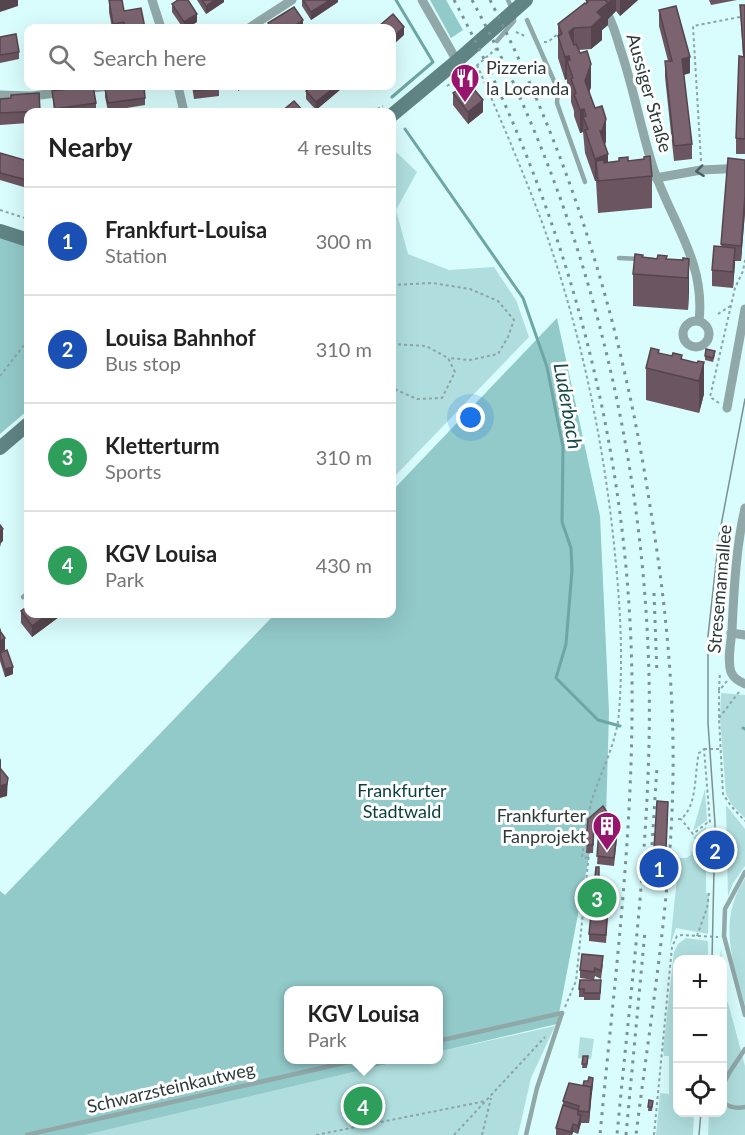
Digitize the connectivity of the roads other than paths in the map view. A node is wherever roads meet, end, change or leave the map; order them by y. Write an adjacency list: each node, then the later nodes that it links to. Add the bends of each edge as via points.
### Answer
1 (152, 0): 8 (street)
2 (292, 0): 9 (street)
3 (422, 0): 11 (street)
4 (526, 0): 5 (main road)
5 (511, 6): 10 (lane, via 514,21); 11 (main road)
6 (609, 17): 18 (street, Aussiger Straße)
7 (527, 20): 19 (lane, via 558,90 557,103)
8 (160, 24)
9 (255, 24)
10 (497, 41)
11 (457, 62): 16 (main road)
12 (79, 90): 14 (street, via 32,96)
13 (179, 90): 15 (street)
14 (0, 95)
15 (183, 108)
16 (396, 112)
17 (745, 168): 18 (street, Aussiger Straße, one-way to 18)
18 (656, 178): 25 (street, Aussiger Straße)
19 (585, 182)
20 (0, 231): 21 (main road)
21 (24, 239)
22 (619, 258): 23 (lane)
23 (651, 259)
24 (683, 261): 25 (lane)
25 (693, 261): 27 (street, Aussiger Straße, via 702,301)
26 (745, 309): 28 (street)
27 (699, 321)
28 (727, 408)
29 (24, 427): 30 (main road)
30 (0, 448)
31 (745, 508): 32 (street, Stresemannallee)
32 (731, 633): 33 (street); 34 (street, Stresemannallee, via 732,674)
33 (745, 635)
34 (745, 684)
35 (745, 872): 36 (lane, via 725,909 724,936)
36 (745, 1015)
37 (443, 1040): 44 (lane, via 562,1013)
38 (745, 1049): 40 (lane)
39 (335, 1064): 43 (lane, Schwarzsteinkautweg)
40 (727, 1078)
41 (727, 1106): 42 (lane)
42 (745, 1107)
43 (27, 1135)
44 (526, 1135)

